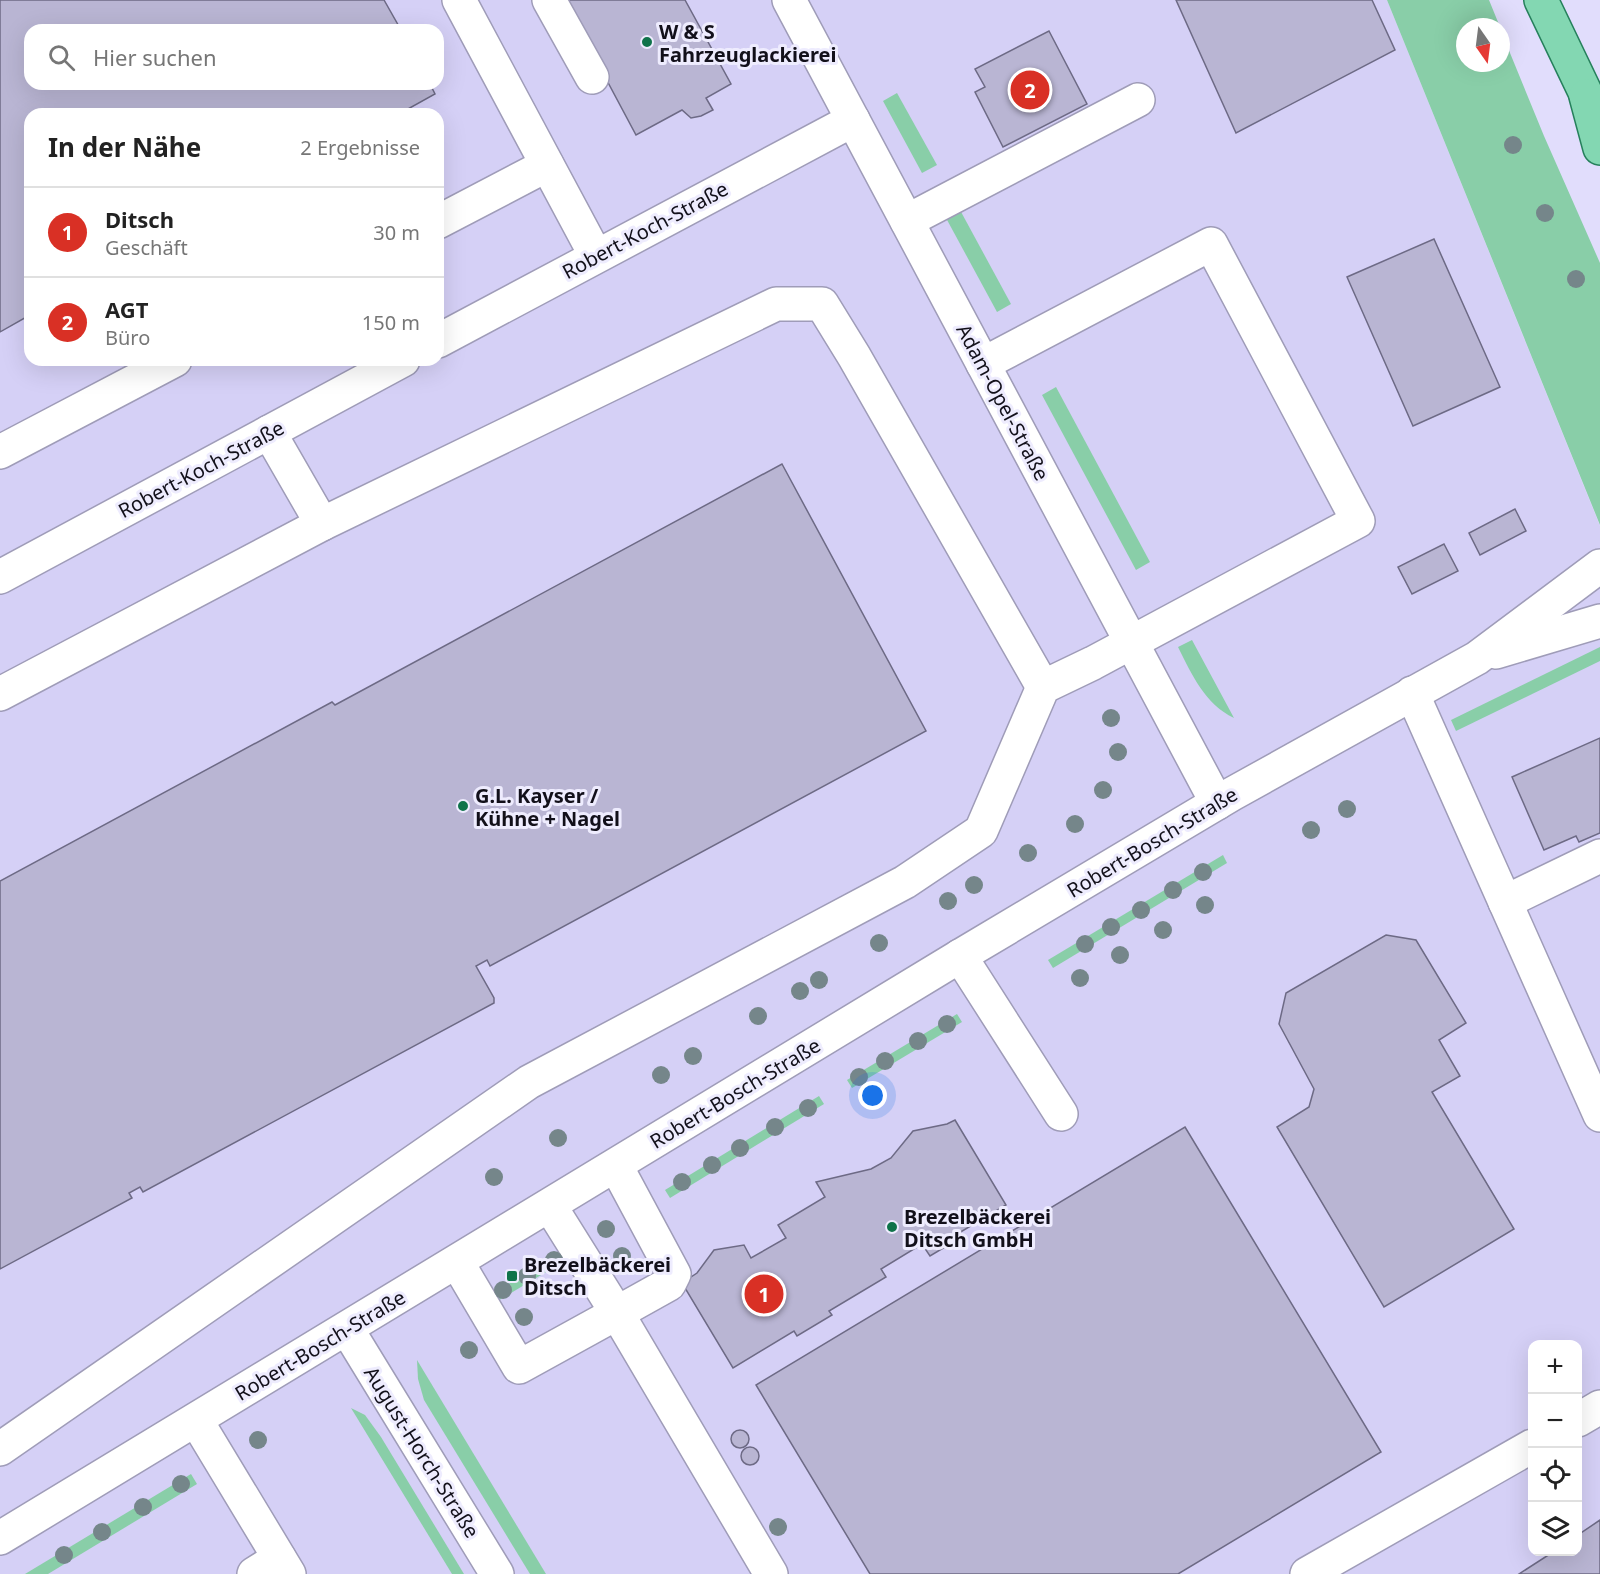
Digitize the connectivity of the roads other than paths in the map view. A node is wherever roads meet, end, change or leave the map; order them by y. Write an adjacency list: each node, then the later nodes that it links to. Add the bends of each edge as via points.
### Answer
1 (459, 0): 10 (street)
2 (549, 0): 5 (street)
3 (789, 0): 8 (street, Adam-Opel-Straße)
4 (1541, 0): 7 (main road)
5 (592, 77)
6 (1138, 100): 12 (street)
7 (1593, 104): 9 (main road)
8 (853, 120): 12 (street, Adam-Opel-Straße); 13 (street, Robert-Koch-Straße)
9 (1600, 148)
10 (547, 165): 11 (street); 13 (street)
11 (444, 219)
12 (907, 221): 15 (street, Adam-Opel-Straße)
13 (596, 256): 14 (street, Robert-Koch-Straße)
14 (444, 338)
15 (983, 364): 24 (street, Adam-Opel-Straße); 24 (street, via 1211,244 1358,521)
16 (164, 366): 19 (street)
17 (392, 366): 18 (street, Robert-Koch-Straße)
18 (269, 432): 20 (street); 22 (street, Robert-Koch-Straße)
19 (0, 452)
20 (322, 524): 26 (street, via 776,304 822,304); 28 (street)
21 (1600, 566): 25 (street, Robert-Bosch-Straße)
22 (0, 577)
23 (1600, 621): 25 (street, Robert-Bosch-Straße)
24 (1131, 642): 26 (street); 29 (street, Adam-Opel-Straße)
25 (1477, 658): 27 (street, Robert-Bosch-Straße)
26 (1043, 687): 44 (street, via 981,831 905,882 529,1082)
27 (1412, 693): 29 (street, Robert-Bosch-Straße); 31 (street)
28 (0, 694)
29 (1217, 803): 32 (street, Robert-Bosch-Straße)
30 (1600, 856): 31 (street)
31 (1505, 902): 34 (street)
32 (960, 956): 33 (street); 35 (street, Robert-Bosch-Straße)
33 (1061, 1114)
34 (1600, 1116)
35 (615, 1166): 36 (street, Robert-Bosch-Straße); 38 (street, via 674,1274 669,1284)
36 (550, 1206): 37 (street, Robert-Bosch-Straße); 38 (street)
37 (457, 1262): 38 (street, via 519,1367); 39 (street, Robert-Bosch-Straße)
38 (617, 1313): 48 (street)
39 (346, 1329): 42 (street, Robert-Bosch-Straße); 47 (street, August-Horch-Straße)
40 (1600, 1407): 41 (street)
41 (1582, 1418)
42 (196, 1420): 45 (street, Robert-Bosch-Straße); 46 (street)
43 (1529, 1448): 49 (street)
44 (0, 1449)
45 (0, 1538)
46 (274, 1569)
47 (497, 1574)
48 (771, 1574)
49 (1308, 1574)

